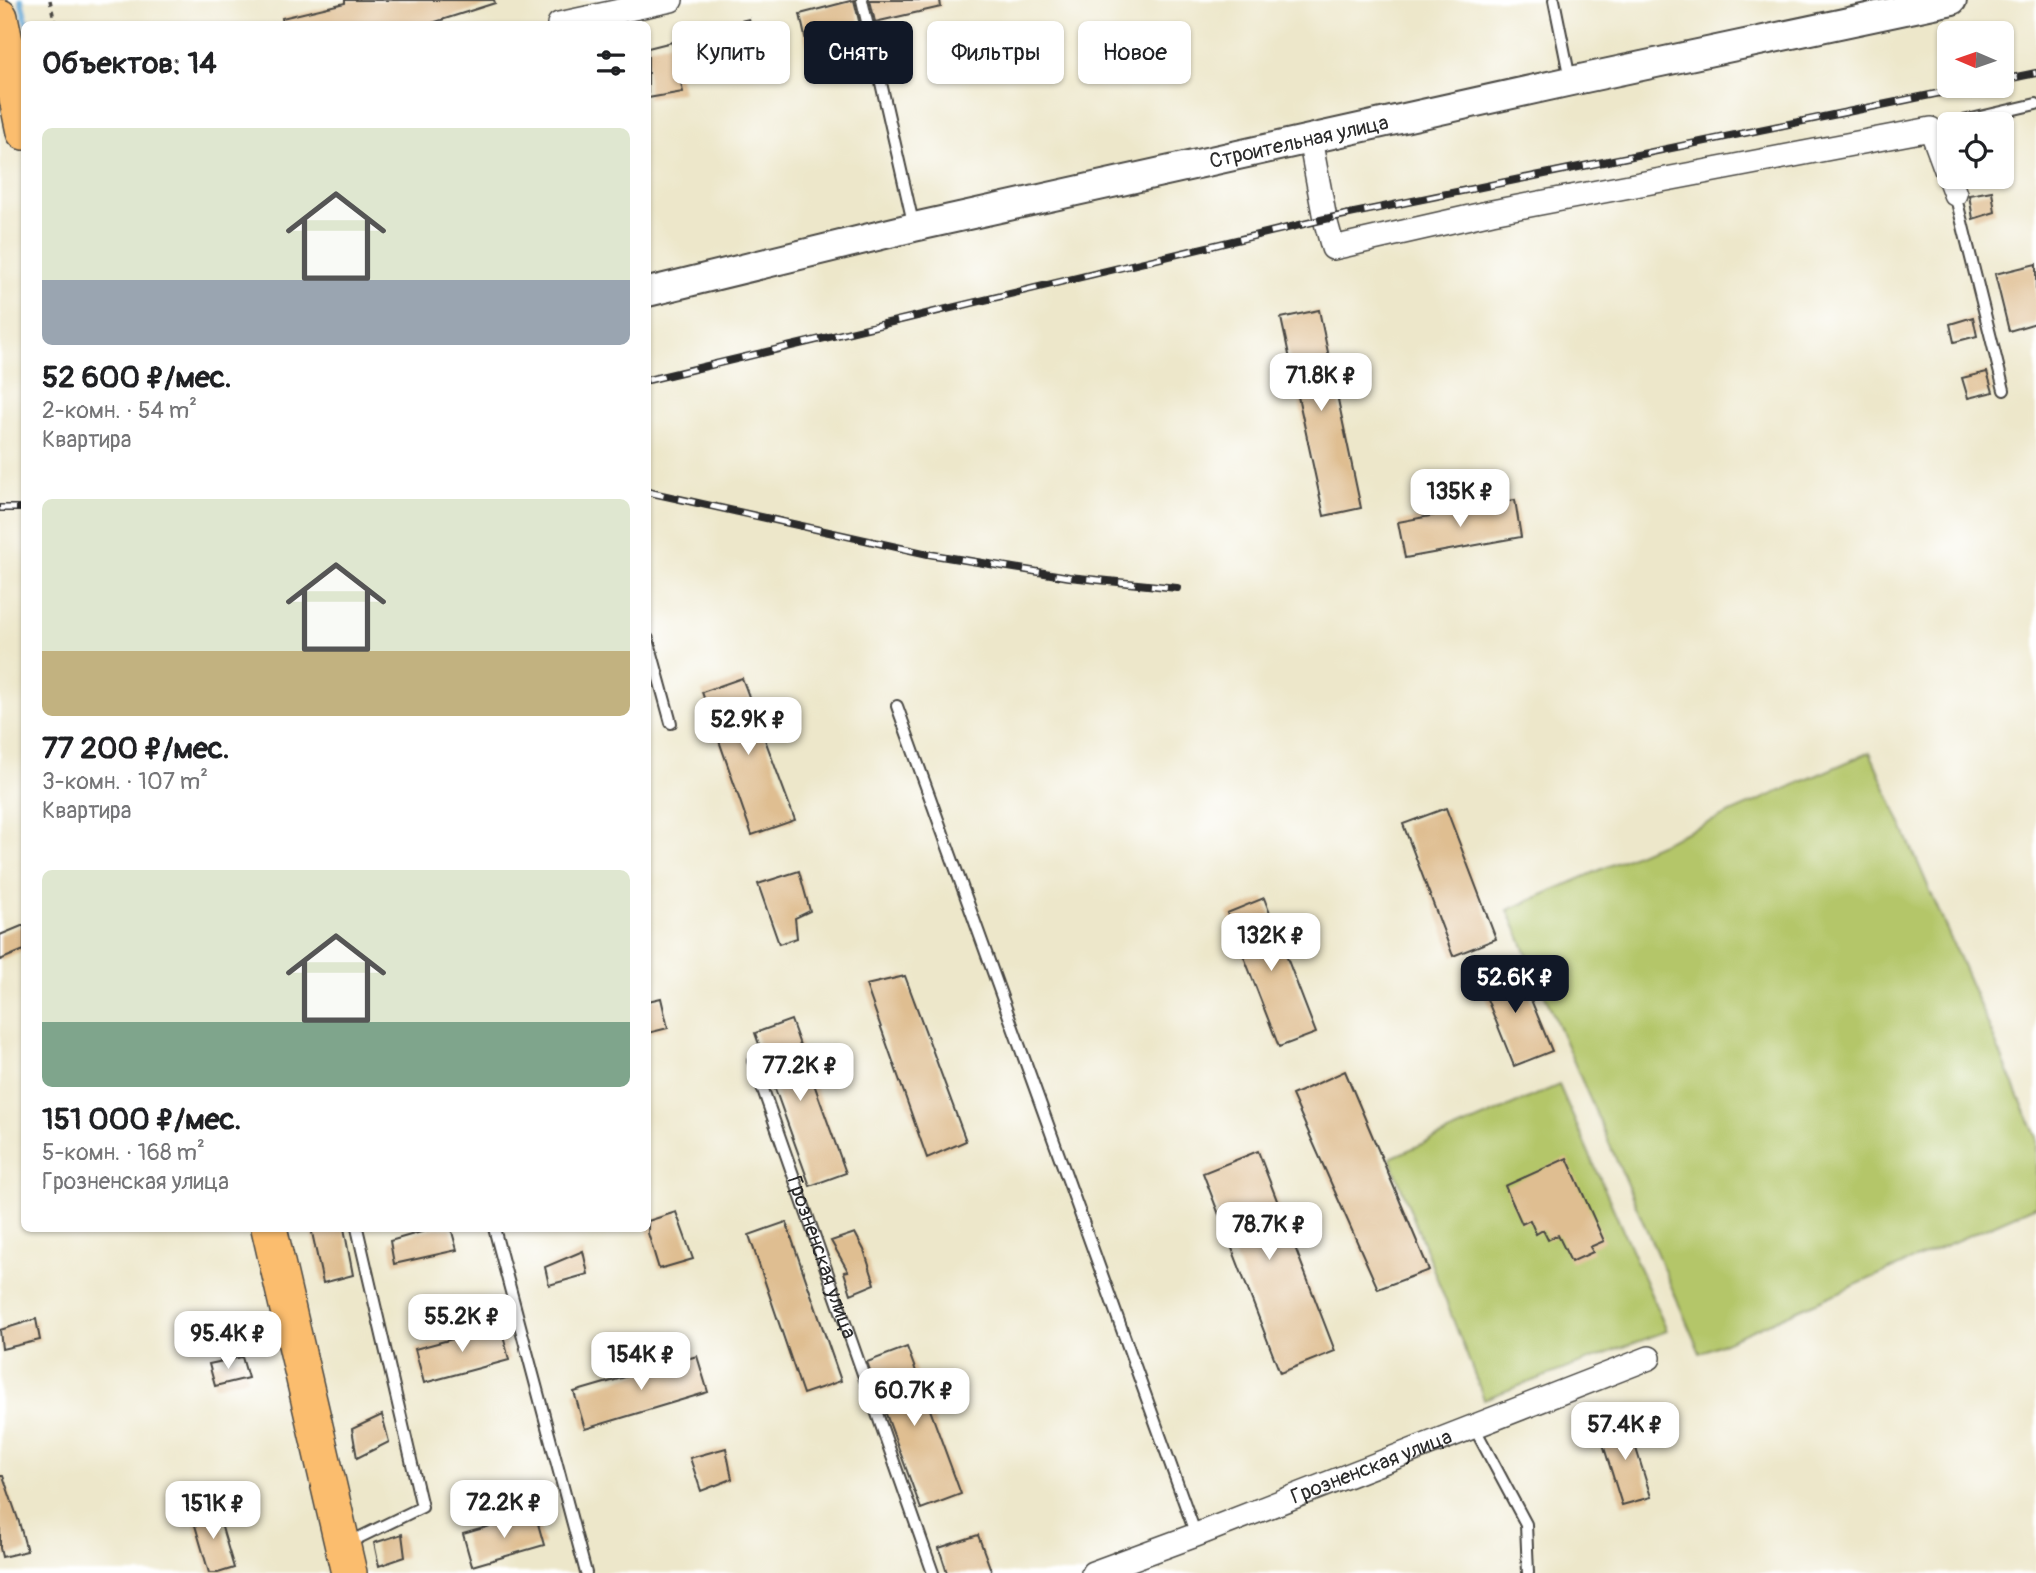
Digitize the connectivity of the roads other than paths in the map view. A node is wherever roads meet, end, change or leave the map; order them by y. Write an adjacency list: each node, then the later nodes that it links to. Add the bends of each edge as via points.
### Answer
1 (671, 0): 6 (street)
2 (862, 0): 15 (lane)
3 (1554, 0): 7 (lane)
4 (1952, 0): 7 (street, Строительная улица)
5 (0, 17): 10 (main road)
6 (573, 21)
7 (1571, 81): 12 (street, Строительная улица)
8 (2036, 104): 9 (lane)
9 (2003, 112)
10 (21, 118)
11 (1937, 127): 12 (street, via 1492,212 1334,248)
12 (1310, 139): 15 (street, Строительная улица)
13 (1954, 189): 14 (street)
14 (1955, 194): 17 (lane)
15 (914, 227): 16 (street, Строительная улица)
16 (651, 291)
17 (2004, 390)
18 (651, 650): 20 (lane)
19 (897, 706): 27 (lane)
20 (671, 723)
21 (753, 1061): 30 (lane, Грозненская улица)
22 (270, 1232): 28 (main road)
23 (358, 1232): 28 (lane, via 422,1507)
24 (495, 1232): 29 (lane)
25 (1649, 1358): 26 (street, Грозненская улица)
26 (1474, 1427): 27 (street, Грозненская улица); 32 (lane, via 1526,1524)
27 (1196, 1535): 31 (street, Грозненская улица)
28 (346, 1560)
29 (586, 1573)
30 (933, 1573)
31 (1093, 1573)
32 (1528, 1573)

